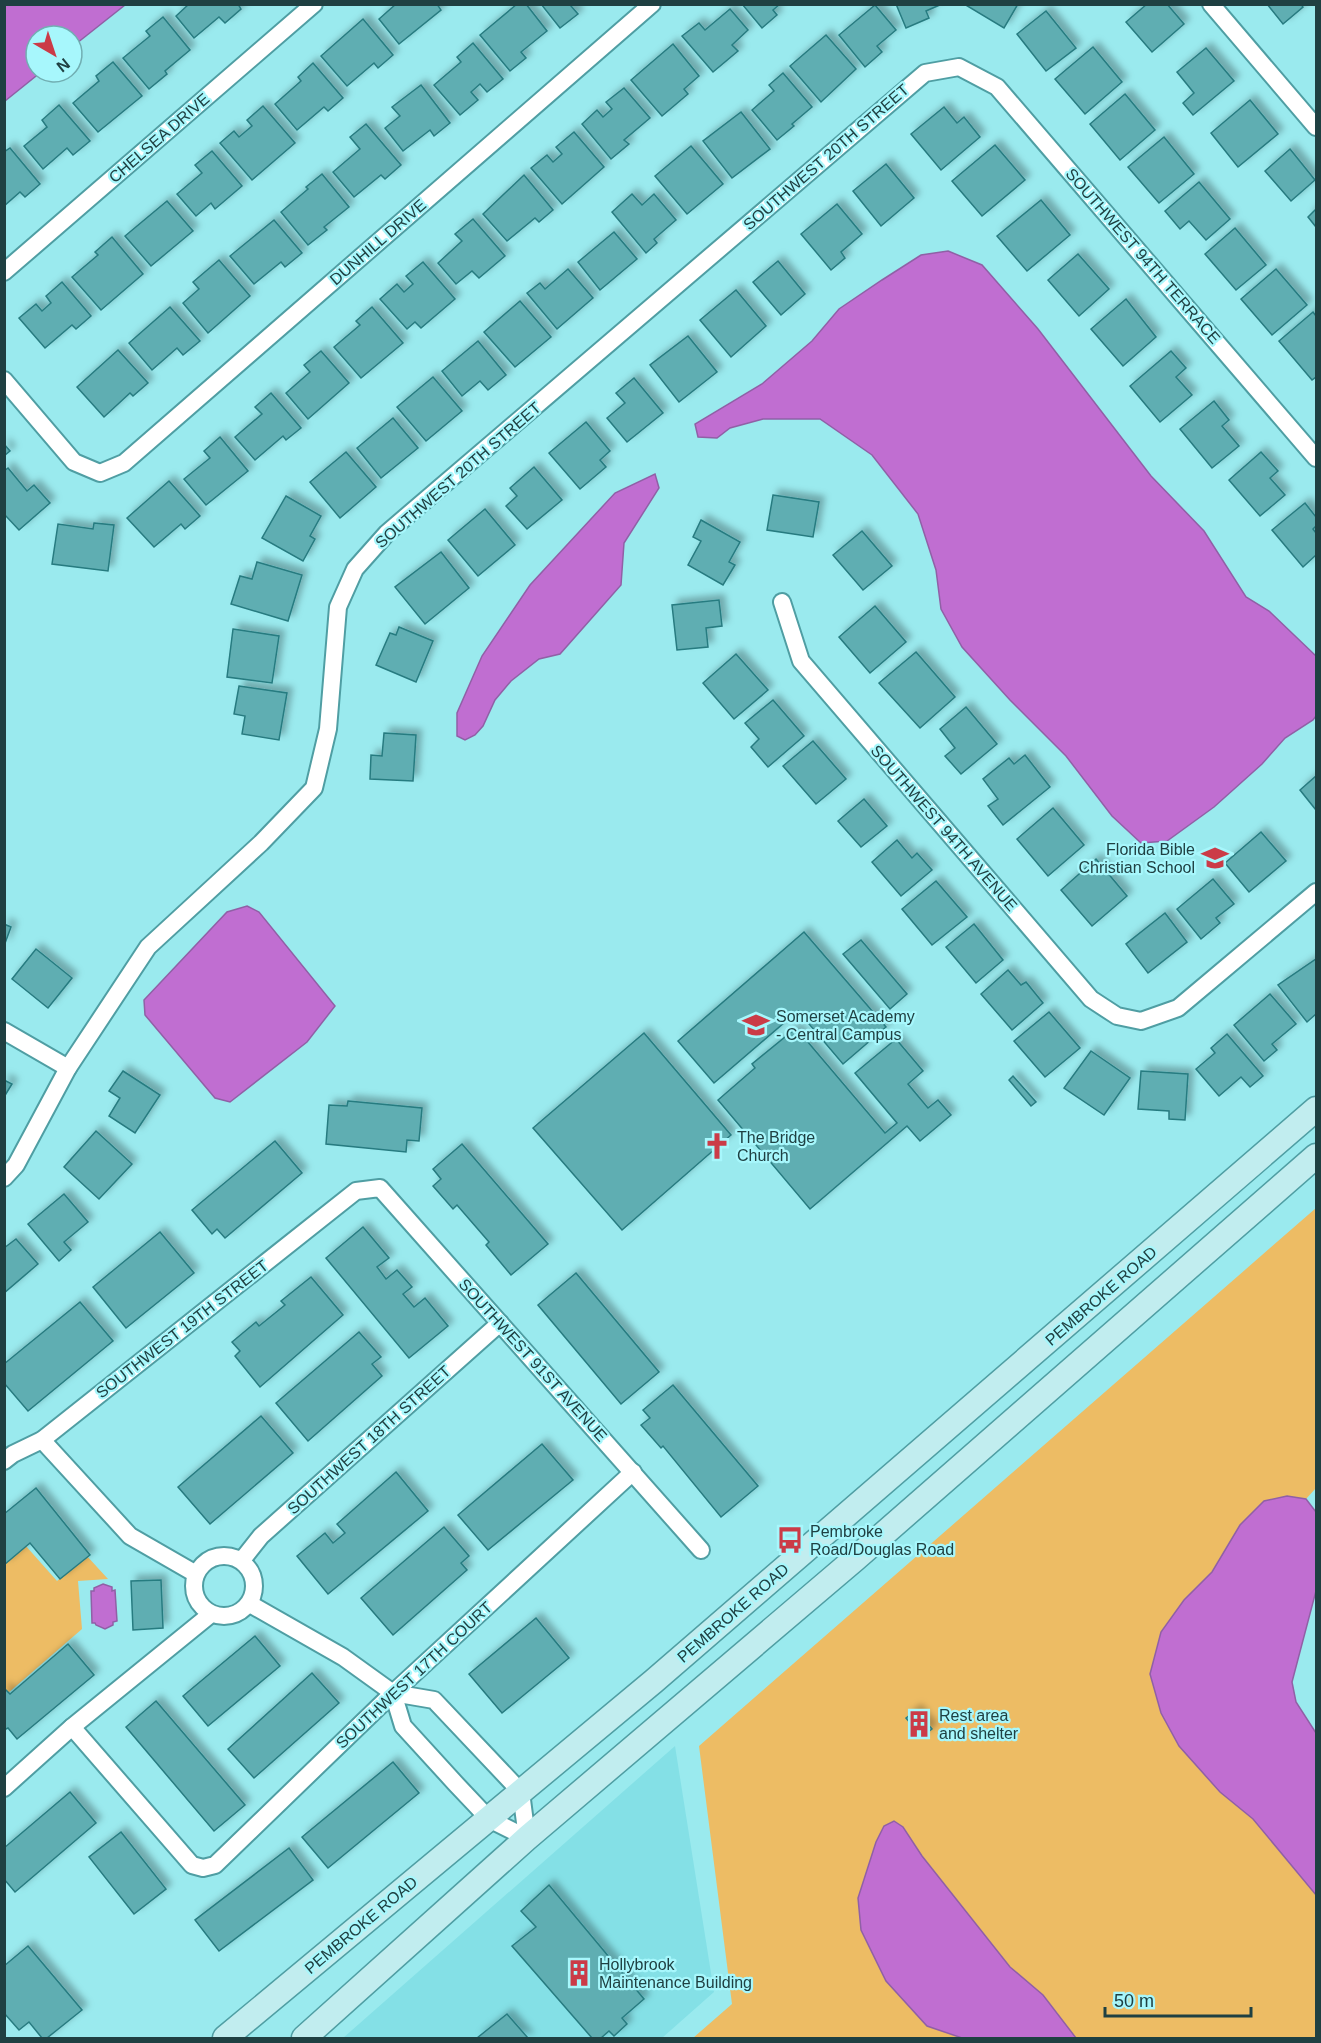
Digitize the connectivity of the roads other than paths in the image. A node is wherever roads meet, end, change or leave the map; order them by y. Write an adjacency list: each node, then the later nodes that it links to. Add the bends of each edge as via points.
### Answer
1 (314, 4): 6 (street, CHELSEA DRIVE)
2 (652, 4): 7 (street, DUNHILL DRIVE, via 124,463 100,473 74,462)
3 (1212, 4): 5 (street)
4 (959, 67): 8 (street, SOUTHWEST 94TH TERRACE, via 997,87); 12 (street, SOUTHWEST 20TH STREET, via 924,73 387,533 355,569 338,607 328,729 314,788 261,843 148,946)
5 (1317, 127)
6 (4, 272)
7 (4, 380)
8 (1317, 458)
9 (782, 602): 10 (street, SOUTHWEST 94TH AVENUE, via 801,661 1091,999 1117,1016 1141,1021 1178,1008)
10 (1317, 892)
11 (4, 1031): 12 (street)
12 (68, 1068): 15 (street, SOUTHWEST 20TH STREET, via 16,1165)
13 (1317, 1109): 19 (main road, PEMBROKE ROAD)
14 (1317, 1156): 22 (main road)
15 (4, 1178)
16 (356, 1191): 17 (street, SOUTHWEST 91ST AVENUE, via 380,1188); 18 (street, SOUTHWEST 19TH STREET)
17 (500, 1323): 21 (street, SOUTHWEST 91ST AVENUE); 24 (street, SOUTHWEST 18TH STREET, via 261,1536)
18 (42, 1440): 20 (street, SOUTHWEST 19TH STREET); 25 (street, via 130,1536)
19 (916, 1455): 22 (main road); 31 (main road, PEMBROKE ROAD)
20 (4, 1461)
21 (633, 1472): 23 (street, SOUTHWEST 91ST AVENUE); 28 (street, SOUTHWEST 17TH COURT)
22 (941, 1483): 33 (main road)
23 (701, 1550)
24 (242, 1560): 25 (street, via 217,1558 205,1562); 26 (street, via 255,1589)
25 (196, 1574): 27 (street, via 195,1596)
26 (250, 1604): 27 (street, via 233,1614); 28 (street, via 343,1657)
27 (211, 1614): 29 (street)
28 (393, 1693): 29 (street, SOUTHWEST 17TH COURT, via 215,1865 203,1868 192,1866); 31 (street, via 434,1700); 32 (street, via 403,1726)
29 (72, 1727): 30 (street)
30 (4, 1788)
31 (521, 1792): 32 (main road, PEMBROKE ROAD); 33 (street)
32 (489, 1819): 33 (street); 34 (main road, PEMBROKE ROAD)
33 (527, 1838): 35 (main road)
34 (225, 2038)
35 (304, 2038)

